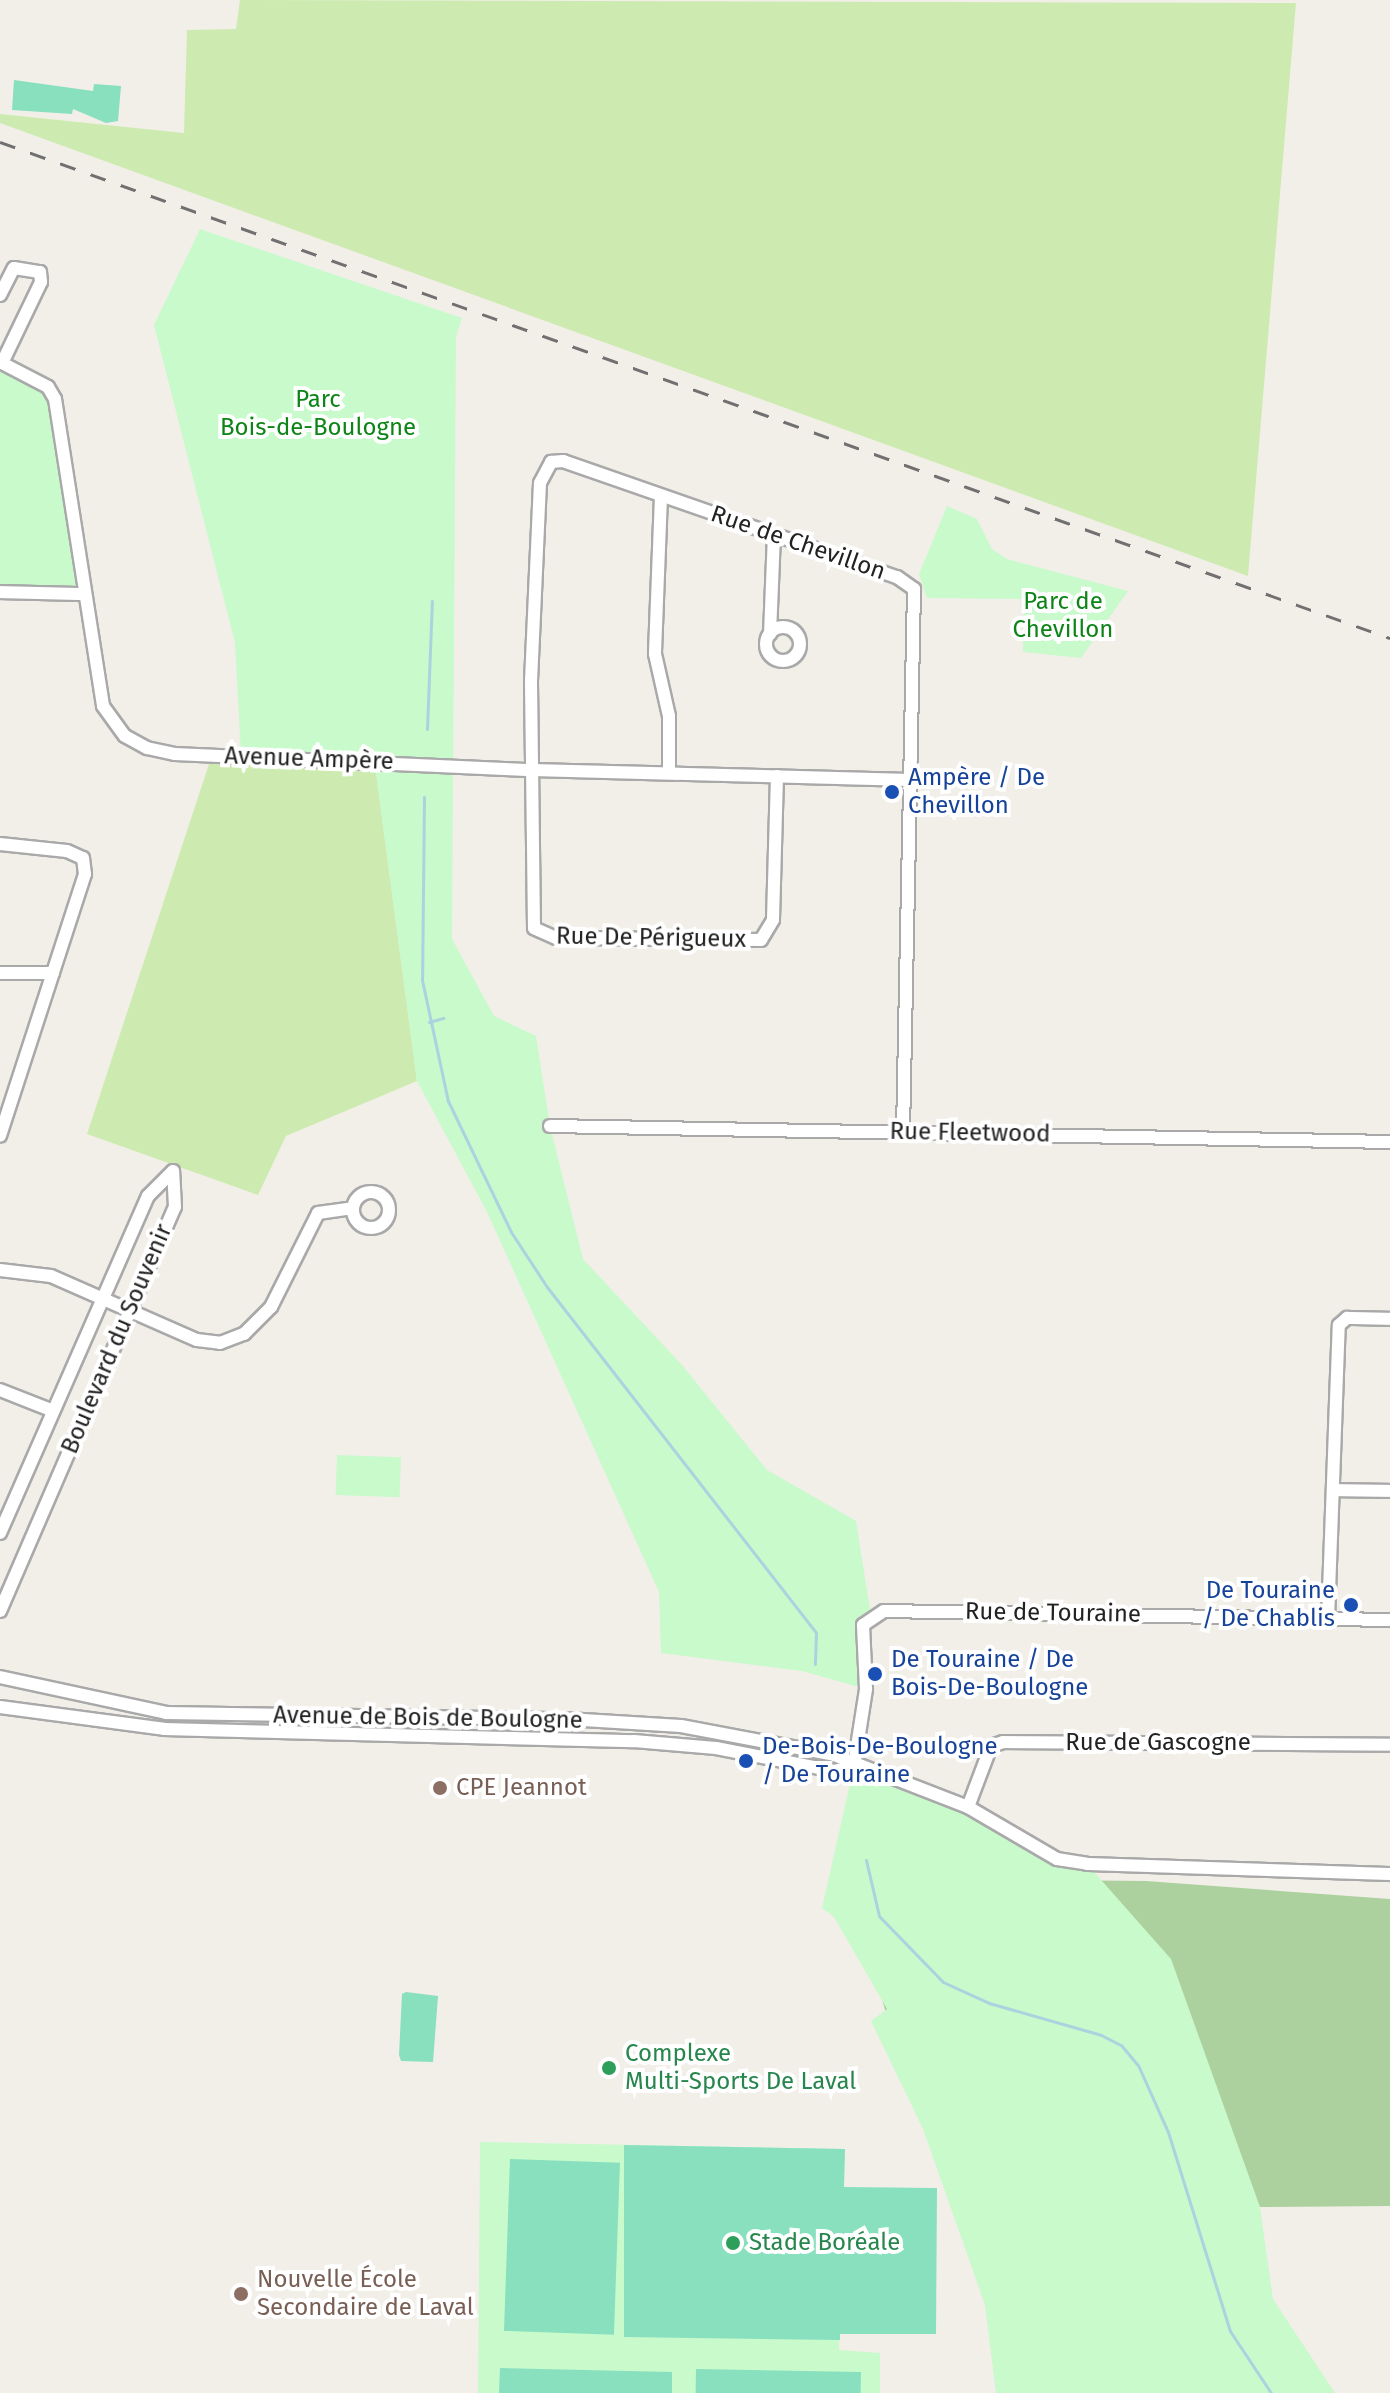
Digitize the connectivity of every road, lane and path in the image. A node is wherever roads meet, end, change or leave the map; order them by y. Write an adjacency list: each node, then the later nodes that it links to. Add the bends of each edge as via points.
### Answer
1 (0, 295): 2 (street, Avenue Ampère, via 14,268 40,272 41,282)
2 (1, 363): 6 (street, Avenue Ampère, via 48,387 55,399)
3 (661, 496): 4 (street, Rue de Chevillon); 8 (street, Rue de Chevillon, via 563,461 543,469 531,681); 9 (street, via 655,654 669,716)
4 (774, 536): 7 (street); 11 (street, Rue de Chevillon, via 897,577 914,589)
5 (0, 592): 6 (street)
6 (82, 594): 8 (street, Avenue Ampère, via 103,706 118,730 147,748 175,754)
7 (770, 634)
8 (532, 770): 9 (street, Avenue Ampère); 10 (street, Rue De Périgueux, via 531,920 540,934 556,938 761,940 773,920)
9 (669, 773): 10 (street, Avenue Ampère)
10 (777, 776): 11 (street, Avenue Ampère)
11 (911, 780): 16 (street, Rue de Chevillon)
12 (0, 844): 14 (street, via 67,851 83,858 85,874)
13 (0, 973): 14 (street)
14 (53, 973): 17 (street)
15 (550, 1126): 16 (street, Rue Fleetwood)
16 (903, 1132): 18 (street, Rue Fleetwood)
17 (0, 1136)
18 (1390, 1142)
19 (353, 1208): 22 (street, via 328,1209 310,1222 271,1307 244,1334 220,1343 197,1340)
20 (0, 1270): 21 (street, via 51,1276)
21 (104, 1298): 22 (street); 22 (street, Boulevard du Souvenir, via 148,1196 173,1171 175,1207); 25 (street, Boulevard du Souvenir)
22 (130, 1310): 29 (street, Boulevard du Souvenir)
23 (1390, 1319): 26 (street, via 1347,1318 1339,1325)
24 (0, 1390): 25 (street)
25 (51, 1410): 28 (street, Boulevard du Souvenir)
26 (1333, 1490): 27 (street); 30 (street)
27 (1390, 1491)
28 (0, 1533)
29 (0, 1611)
30 (1328, 1619): 31 (street, Rue de Touraine); 35 (street, Rue de Touraine, via 884,1611 863,1625 866,1689)
31 (1390, 1620)
32 (0, 1677): 35 (street, Avenue de Bois de Boulogne, via 166,1713 567,1719 681,1726 834,1755)
33 (0, 1707): 35 (street, Avenue de Bois de Boulogne, via 164,1729 634,1741 716,1748 834,1771)
34 (1390, 1745): 36 (street, Rue de Gascogne, via 1003,1742 991,1746)
35 (854, 1766): 36 (street, Avenue de Bois de Boulogne)
36 (968, 1807): 37 (street, Avenue de Bois de Boulogne, via 1043,1852 1087,1864)
37 (1390, 1874)

